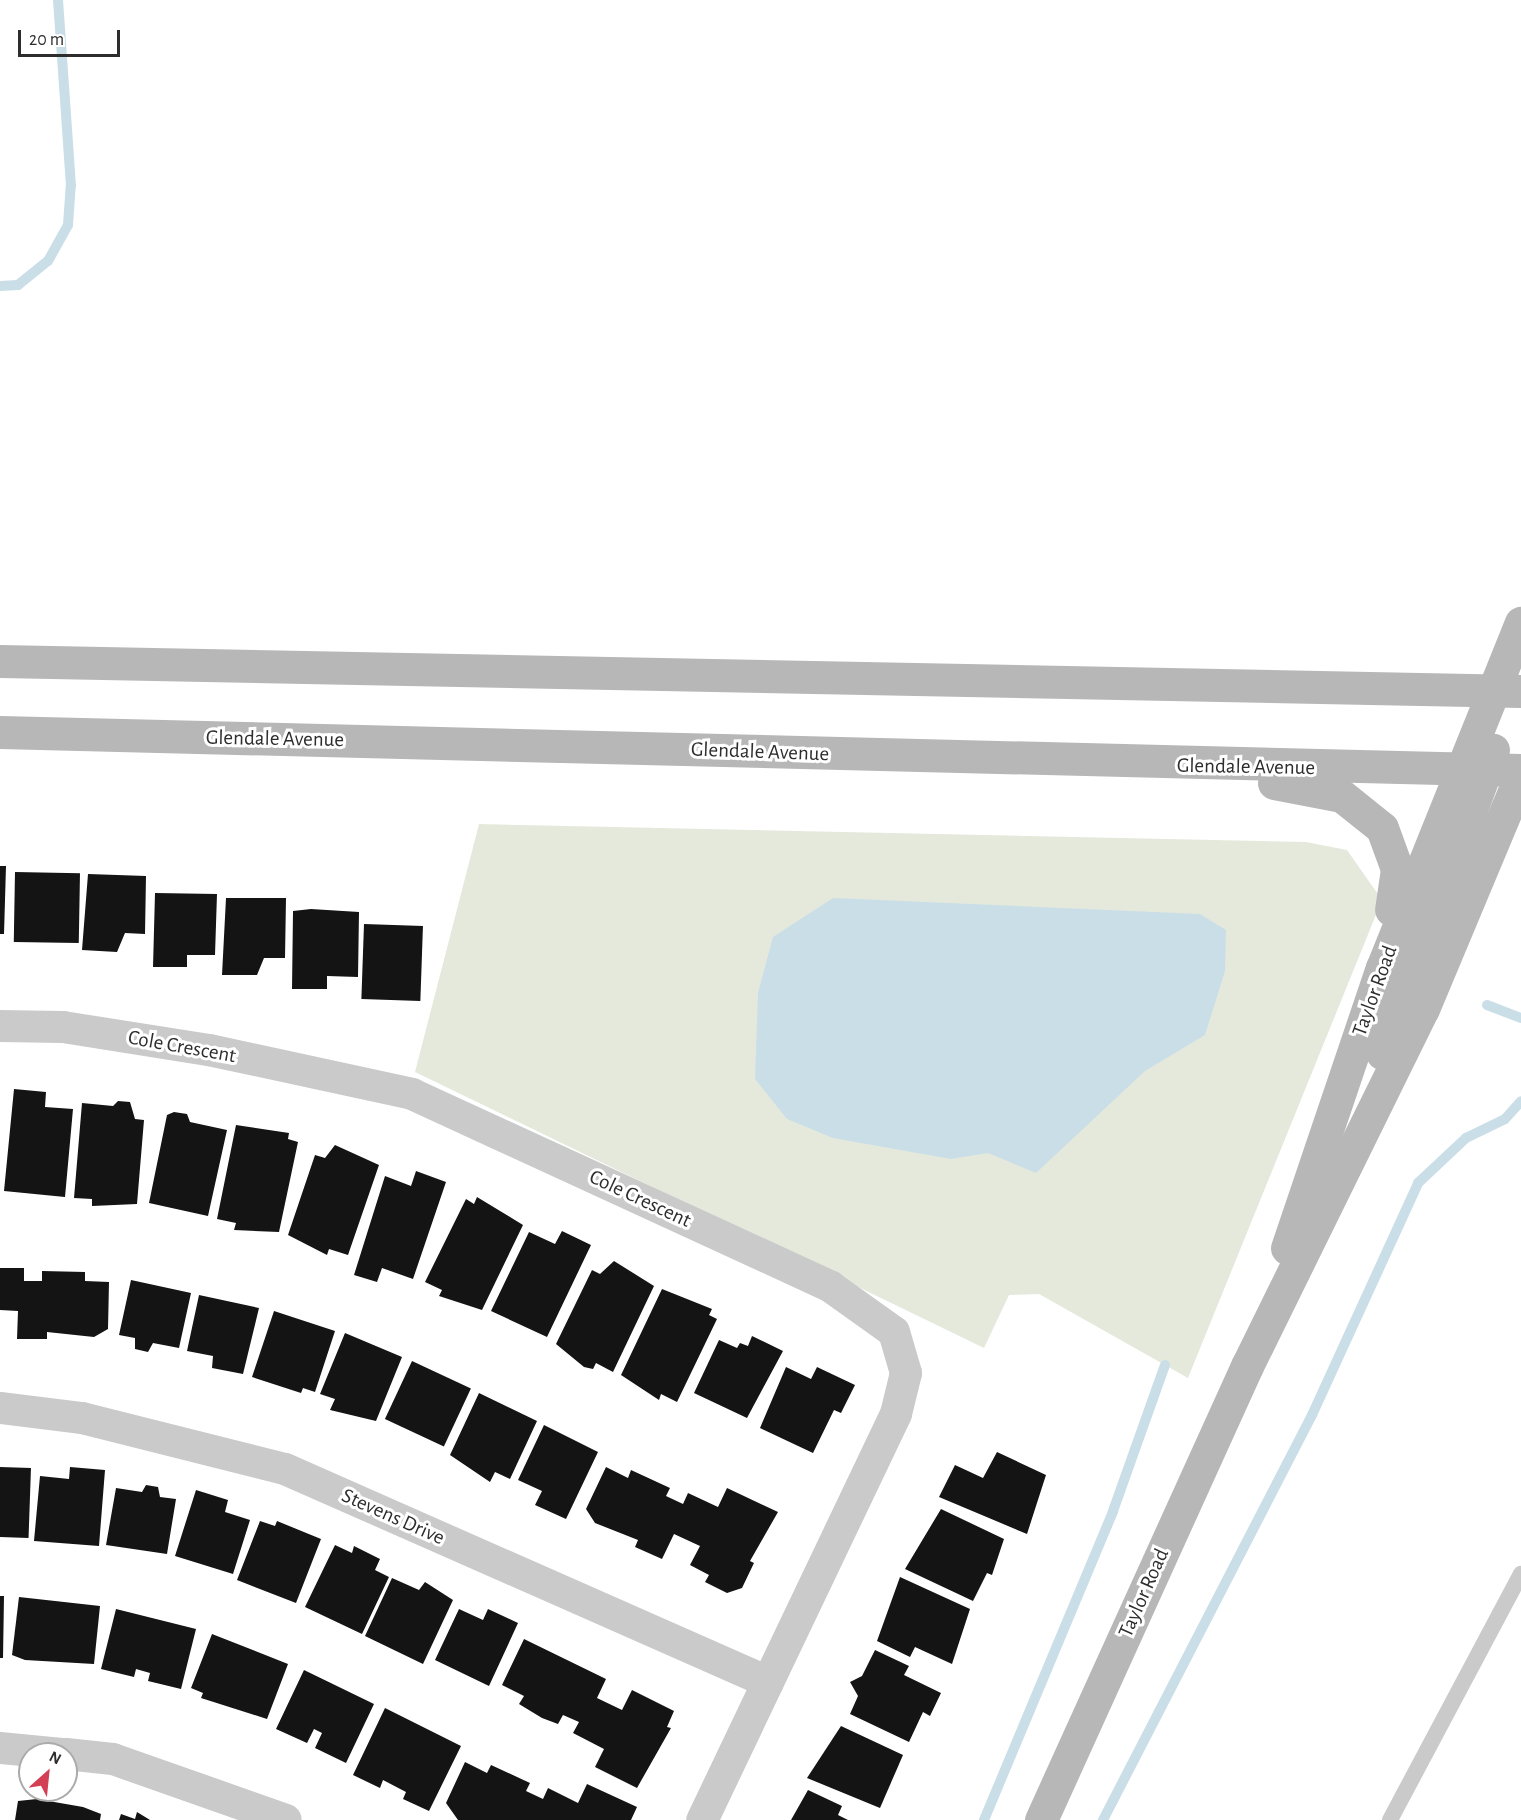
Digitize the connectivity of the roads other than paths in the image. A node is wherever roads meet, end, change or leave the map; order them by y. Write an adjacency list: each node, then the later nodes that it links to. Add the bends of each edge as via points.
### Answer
1 (1521, 623): 3 (main road, Taylor Road)
2 (0, 661): 3 (main road)
3 (1509, 691): 6 (main road, Taylor Road)
4 (0, 732): 5 (main road, Glendale Avenue)
5 (1181, 766): 6 (main road, Glendale Avenue); 9 (main road, via 1342,796 1382,828 1397,868)
6 (1474, 769): 7 (main road, Glendale Avenue); 9 (main road, Taylor Road); 11 (main road)
7 (1521, 770)
8 (1521, 775): 11 (main road, Taylor Road, via 1423,1009)
9 (1382, 968): 12 (main road, Taylor Road)
10 (0, 1026): 15 (street, Cole Crescent, via 63,1027 209,1050 412,1094 831,1287 894,1332 906,1373 896,1414)
11 (1334, 1193): 12 (main road, Taylor Road)
12 (1247, 1366): 21 (main road, Taylor Road)
13 (0, 1408): 15 (street, Stevens Drive, via 82,1418 285,1469)
14 (1521, 1574): 22 (lane)
15 (768, 1682): 20 (street, Cole Crescent)
16 (0, 1748): 17 (street)
17 (18, 1750)
18 (78, 1755): 19 (street, via 113,1759)
19 (286, 1820)
20 (702, 1820)
21 (1041, 1820)
22 (1390, 1820)

